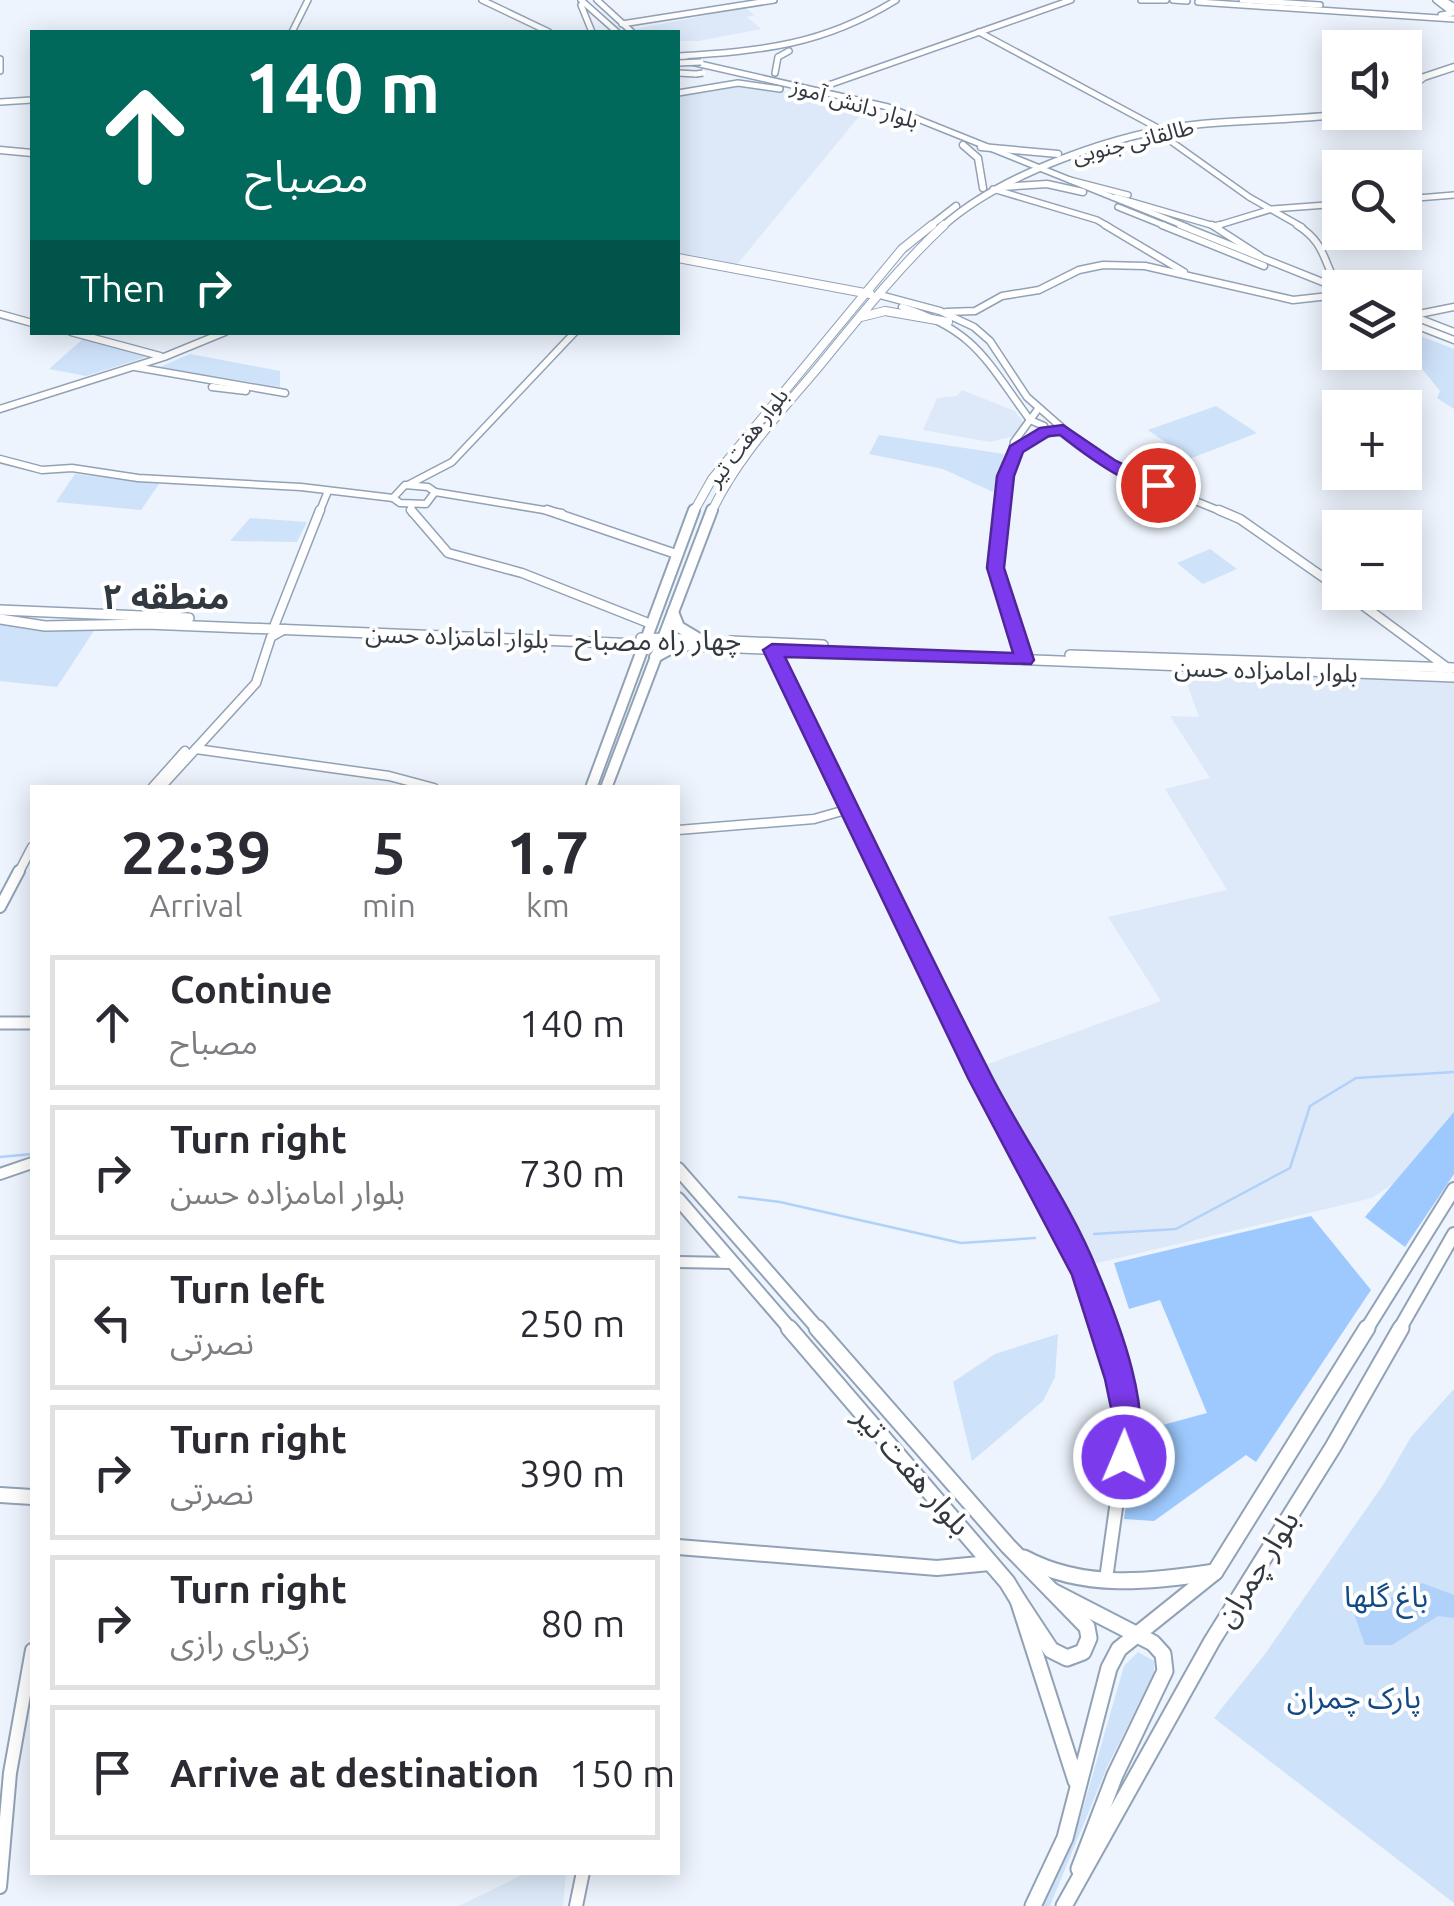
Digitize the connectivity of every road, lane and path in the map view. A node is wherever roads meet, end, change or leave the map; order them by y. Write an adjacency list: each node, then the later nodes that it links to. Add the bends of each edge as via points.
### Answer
1 (308, 0): 21 (street)
2 (482, 0): 22 (street)
3 (594, 0): 20 (main road); 26 (main road)
4 (771, 0): 20 (street)
5 (904, 0): 19 (main road)
6 (1071, 0): 27 (main road)
7 (1142, 0): 8 (main road)
8 (1169, 0): 12 (main road)
9 (1242, 0): 17 (main road)
10 (1439, 0): 16 (main road); 17 (main road, via 1452,14)
11 (893, 1): 19 (main road)
12 (1186, 1): 13 (main road)
13 (1198, 1): 14 (main road)
14 (1216, 1): 17 (main road)
15 (580, 2): 23 (main road); 24 (main road)
16 (1453, 3)
17 (1395, 13): 18 (main road)
18 (1454, 20)
19 (868, 21): 28 (main road); 32 (main road, via 797,47)
20 (622, 24): 25 (main road)
21 (293, 30)
22 (545, 30)
23 (591, 30)
24 (612, 30)
25 (627, 30)
26 (627, 30)
27 (979, 32): 48 (main road); 61 (street)
28 (789, 52): 29 (main road); 46 (main road, via 778,57)
29 (753, 55): 30 (main road); 35 (main road)
30 (742, 57): 32 (main road); 44 (main road)
31 (0, 59): 43 (street)
32 (700, 60): 33 (main road, bridge); 34 (main road); 44 (main road)
33 (680, 62)
34 (680, 62)
35 (680, 62)
36 (680, 62): 54 (main road, بلوار دانش آموز)
37 (680, 62): 55 (main road, بلوار دانش آموز)
38 (680, 63): 50 (main road, via 699,73)
39 (680, 63): 49 (main road, via 702,80)
40 (1454, 64): 41 (main road); 42 (main road)
41 (1433, 67): 42 (main road); 45 (main road)
42 (1444, 70): 47 (main road)
43 (0, 71)
44 (740, 71): 48 (main road)
45 (1422, 72)
46 (775, 73)
47 (1422, 79)
48 (823, 87): 55 (main road)
49 (680, 90)
50 (797, 90): 51 (main road, via 738,83); 54 (main road)
51 (680, 91)
52 (30, 98): 53 (main road)
53 (0, 100)
54 (856, 102): 57 (main road)
55 (877, 104): 57 (main road, بلوار دانش آموز)
56 (1322, 113): 62 (main road, طالقانی جنوبی)
57 (901, 115): 59 (main road, بلوار دانش آموز); 60 (main road)
58 (1322, 118): 62 (main road, طالقانی جنوبی)
59 (927, 123): 60 (main road); 65 (main road, بلوار دانش آموز)
60 (916, 125): 64 (main road)
61 (1142, 125): 62 (main road, طالقانی جنوبی); 63 (main road, طالقانی جنوبی)
62 (1157, 130): 63 (main road, طالقانی جنوبی); 79 (street)
63 (1104, 144): 67 (main road, طالقانی جنوبی); 69 (main road, طالقانی جنوبی)
64 (963, 145): 70 (main road); 72 (main road, via 978,158)
65 (980, 148): 67 (main road); 70 (main road, بلوار دانش آموز)
66 (0, 152): 68 (main road)
67 (1058, 154): 70 (main road, طالقانی جنوبی)
68 (30, 155)
69 (1068, 157): 70 (main road, طالقانی جنوبی); 71 (main road, via 1062,166)
70 (1026, 168): 71 (main road); 72 (main road, بلوار هفت تیر); 73 (main road, بلوار هفت تیر); 74 (main road)
71 (1068, 180): 75 (main road); 80 (street)
72 (982, 188): 93 (main road, بلوار هفت تیر, via 902,249)
73 (992, 189): 74 (main road, via 1047,184); 88 (street, via 1097,220); 95 (main road, بلوار هفت تیر, via 908,259)
74 (1083, 192): 82 (main road)
75 (1108, 195): 80 (street); 81 (main road)
76 (1454, 196): 77 (street)
77 (1422, 198)
78 (1322, 205): 79 (street)
79 (1272, 209): 83 (street); 87 (street, via 1319,243)
80 (1177, 213): 83 (street)
81 (1172, 221): 82 (main road); 84 (main road)
82 (1164, 226): 92 (main road)
83 (1216, 226): 84 (street)
84 (1262, 258): 90 (main road)
85 (680, 261): 93 (main road)
86 (1107, 265): 88 (street); 99 (street, via 1079,270 1040,290 1002,296)
87 (1329, 270)
88 (1190, 276): 94 (street, via 1293,300)
89 (1322, 278): 90 (street)
90 (1318, 280): 91 (main road)
91 (1322, 282)
92 (1322, 286)
93 (865, 295): 95 (main road); 126 (main road, بلوار هفت تیر)
94 (1322, 295)
95 (878, 298): 96 (street); 102 (main road, بلوار هفت تیر)
96 (912, 306): 98 (street); 104 (street)
97 (1450, 307): 100 (street); 107 (street, via 1437,314)
98 (940, 311): 99 (street); 108 (street)
99 (975, 311): 108 (street)
100 (1422, 313)
101 (0, 314): 103 (street)
102 (862, 317): 104 (main road, via 885,311); 127 (main road, بلوار هفت تیر)
103 (30, 322)
104 (948, 322): 123 (street, via 976,342)
105 (1422, 322): 107 (main road)
106 (1422, 325): 114 (main road)
107 (1438, 326): 109 (main road)
108 (974, 327): 122 (street)
109 (1454, 332)
110 (81, 335): 115 (street)
111 (220, 335): 115 (street)
112 (576, 335): 131 (street, via 452,462)
113 (576, 335): 132 (street, via 458,463 431,475)
114 (1454, 340)
115 (160, 358): 116 (street); 117 (street, via 154,367)
116 (133, 366): 117 (street); 118 (street)
117 (159, 371): 119 (street)
118 (110, 374): 119 (street, via 145,373 236,392); 121 (street)
119 (256, 388): 120 (street)
120 (285, 393)
121 (0, 409)
122 (1038, 409): 123 (street); 124 (street)
123 (1030, 420): 125 (street); 129 (street)
124 (1063, 430): 125 (street); 137 (street, via 1131,475 1240,519)
125 (1046, 432): 129 (street)
126 (744, 437): 127 (main road); 128 (main road, بلوار هفت تیر)
127 (753, 445): 128 (main road); 139 (main road, بلوار هفت تیر, via 712,509)
128 (737, 446): 136 (main road, بلوار هفت تیر, via 690,518)
129 (1012, 456): 157 (street, via 996,568)
130 (0, 459): 133 (street, via 42,470)
131 (408, 484): 132 (street); 134 (street)
132 (432, 490): 135 (street, via 426,504); 136 (street, via 564,512)
133 (328, 491): 134 (street); 145 (street)
134 (394, 498): 135 (street)
135 (411, 504): 146 (street, via 448,553 522,573)
136 (676, 554): 146 (main road, بلوار هفت تیر)
137 (1322, 577)
138 (22, 609): 140 (main road, بلوار امامزاده حسن); 142 (main road, بلوار امامزاده حسن); 144 (main road, via 41,616)
139 (673, 609): 151 (main road, via 678,627); 153 (main road, بلوار هفت تیر)
140 (0, 610)
141 (1368, 610): 158 (street)
142 (82, 613): 145 (main road, بلوار امامزاده حسن); 147 (main road, via 52,620)
143 (0, 619): 144 (main road, بلوار امامزاده حسن)
144 (23, 624): 147 (main road, بلوار امامزاده حسن)
145 (275, 624): 150 (main road, بلوار امامزاده حسن)
146 (651, 624): 152 (main road, بلوار هفت تیر)
147 (68, 626): 148 (main road, بلوار امامزاده حسن)
148 (264, 628): 149 (main road, بلوار امامزاده حسن); 162 (street, via 253,682)
149 (286, 629): 150 (main road, بلوار امامزاده حسن); 159 (street, via 270,637 256,683)
150 (448, 633): 152 (main road, بلوار امامزاده حسن)
151 (699, 639): 153 (main road, بلوار امامزاده حسن); 157 (main road, بلوار امامزاده حسن)
152 (645, 641): 153 (main road, بلوار امامزاده حسن); 160 (main road, بلوار هفت تیر)
153 (661, 641): 154 (main road, بلوار امامزاده حسن); 156 (main road, بلوار هفت تیر)
154 (677, 645): 155 (main road, بلوار امامزاده حسن); 156 (main road)
155 (772, 650): 157 (main road, بلوار امامزاده حسن); 167 (street)
156 (655, 657): 161 (main road, بلوار هفت تیر)
157 (1024, 657): 158 (main road, بلوار امامزاده حسن)
158 (1452, 672)
159 (196, 749): 163 (street); 164 (street)
160 (598, 768): 161 (main road, via 604,774); 165 (main road, بلوار هفت تیر)
161 (612, 770): 166 (main road, بلوار هفت تیر)
162 (155, 785)
163 (163, 785)
164 (423, 785)
165 (593, 785)
166 (605, 785)
167 (849, 809): 168 (street, via 814,819); 190 (street, via 980,1078 1085,1272 1128,1422)
168 (680, 830)
169 (30, 851): 170 (street)
170 (0, 907)
171 (0, 1023): 172 (main road)
172 (30, 1023)
173 (30, 1164): 175 (street)
174 (680, 1170): 177 (main road, بلوار هفت تیر)
175 (4, 1172)
176 (1454, 1189): 189 (main road, بلوار چمران)
177 (700, 1194): 178 (main road, via 695,1205); 179 (main road, بلوار هفت تیر)
178 (680, 1202): 180 (main road, بلوار هفت تیر)
179 (717, 1213): 180 (main road, via 702,1212); 186 (main road, بلوار هفت تیر)
180 (699, 1224): 183 (main road, بلوار هفت تیر)
181 (1454, 1234): 198 (main road, بلوار چمران)
182 (680, 1262): 183 (street)
183 (731, 1263): 188 (main road, بلوار هفت تیر)
184 (0, 1495): 185 (main road)
185 (30, 1497)
186 (1008, 1546): 190 (main road, بلوار هفت تیر, via 1050,1571); 191 (main road, بلوار هفت تیر)
187 (680, 1547): 188 (main road, via 937,1568)
188 (990, 1563): 192 (main road, بلوار هفت تیر)
189 (1216, 1572): 190 (main road, بلوار هفت تیر, via 1161,1581); 193 (main road, بلوار چمران)
190 (1106, 1579)
191 (1044, 1586): 192 (main road, بلوار هفت تیر, via 1087,1627 1083,1652 1066,1658 1051,1650); 193 (main road)
192 (1018, 1600): 195 (main road, بلوار هفت تیر)
193 (1138, 1637): 195 (main road, بلوار چمران, via 1119,1649 1109,1668); 198 (main road, via 1153,1643 1166,1671 1115,1775)
194 (30, 1661): 197 (street, via 10,1773)
195 (1076, 1783): 200 (main road, via 1065,1838)
196 (582, 1875): 199 (street)
197 (0, 1887)
198 (1068, 1898)
199 (576, 1906)
200 (1033, 1906)

